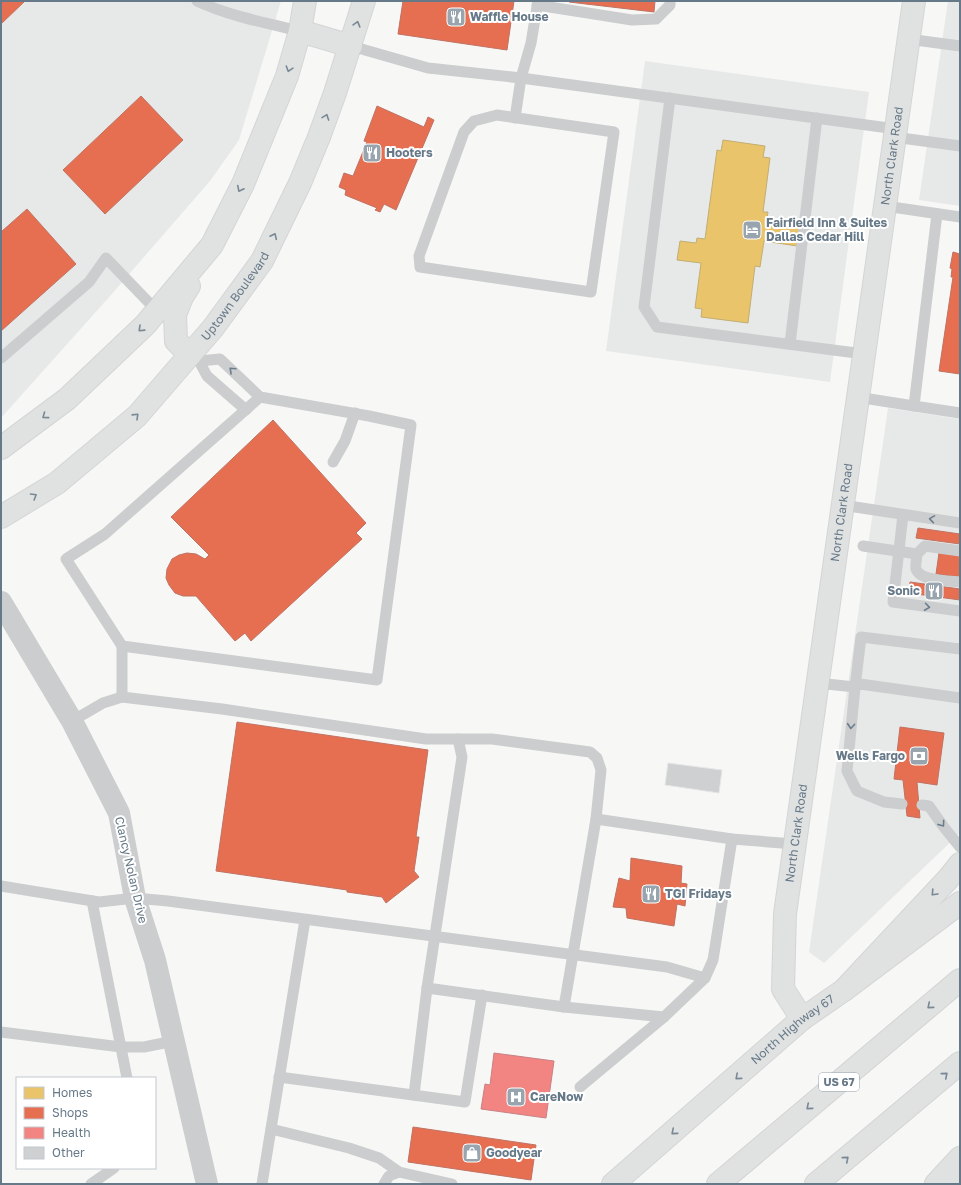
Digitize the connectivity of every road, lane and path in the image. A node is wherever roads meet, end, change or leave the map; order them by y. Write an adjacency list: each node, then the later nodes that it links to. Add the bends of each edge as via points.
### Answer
1 (197, 1): 7 (lane, via 248,18)
2 (305, 1): 7 (main road)
3 (364, 1): 9 (main road, Uptown Boulevard, one-way to 3)
4 (670, 1): 6 (lane, via 670,5 656,18 632,20)
5 (914, 1): 8 (main road, North Clark Road)
6 (537, 3): 11 (lane, via 531,43)
7 (300, 31): 9 (main road); 20 (main road, one-way to 20, via 287,76 268,125 243,184)
8 (908, 39): 10 (lane); 15 (main road, North Clark Road)
9 (351, 46): 11 (lane, via 428,68); 25 (main road, Uptown Boulevard, one-way to 9, via 213,328 262,261 300,184 336,93)
10 (960, 46)
11 (521, 78): 12 (lane); 13 (lane)
12 (670, 98): 14 (lane); 22 (lane, via 644,307 657,327)
13 (515, 118): 13 (lane, via 497,115 474,120 464,132 419,256 420,267 591,292 614,132)
14 (817, 118): 15 (lane); 22 (lane)
15 (895, 133): 16 (lane); 17 (main road, North Clark Road)
16 (960, 146)
17 (885, 206): 18 (lane); 23 (main road, North Clark Road)
18 (937, 214): 19 (lane); 28 (lane)
19 (960, 217)
20 (212, 245): 21 (main road); 25 (main road, via 174,314 176,341)
21 (157, 311): 24 (lane, via 106,258 89,282); 32 (main road, one-way to 32, via 67,399)
22 (790, 344): 23 (lane)
23 (864, 354): 27 (main road, North Clark Road)
24 (1, 358)
25 (195, 358): 26 (lane, one-way to 25, via 220,359); 29 (lane, via 207,376); 36 (main road, Uptown Boulevard, one-way to 25, via 57,483 137,416)
26 (260, 397): 29 (lane); 30 (lane)
27 (857, 398): 28 (lane); 34 (main road, North Clark Road)
28 (914, 406): 31 (lane)
29 (246, 410): 45 (lane, via 105,534 66,559)
30 (355, 413): 33 (lane, via 345,441); 45 (lane, via 411,425 378,680)
31 (960, 413)
32 (1, 448)
33 (333, 462)
34 (842, 505): 35 (lane); 47 (main road, North Clark Road)
35 (903, 515): 37 (lane, one-way to 35); 39 (lane)
36 (1, 517)
37 (960, 523)
38 (863, 546): 39 (lane)
39 (899, 550): 41 (lane); 44 (lane, one-way to 44, via 893,602)
40 (960, 551): 41 (lane, via 925,546)
41 (917, 554): 42 (lane, via 916,569 920,575)
42 (960, 582)
43 (1, 602): 51 (street, Clancy Nolan Drive)
44 (960, 611)
45 (122, 646): 49 (lane)
46 (960, 649): 48 (lane, via 861,637)
47 (817, 683): 48 (lane); 57 (main road, North Clark Road)
48 (854, 687): 50 (lane, via 860,684); 53 (lane, one-way to 53, via 847,771 857,791 884,802)
49 (122, 697): 51 (lane, via 103,703); 52 (lane, via 222,709 426,740)
50 (960, 698)
51 (72, 722): 61 (street, Clancy Nolan Drive, via 118,813)
52 (458, 739): 55 (lane, via 492,739 590,752 597,758 601,770); 65 (lane, via 462,757)
53 (902, 804)
54 (922, 805): 58 (lane, one-way to 58, via 929,806)
55 (596, 819): 56 (lane); 66 (lane)
56 (732, 839): 57 (lane); 67 (lane, via 713,960)
57 (794, 844): 74 (main road, North Clark Road, via 784,914 783,989)
58 (960, 847)
59 (960, 864): 70 (main road, North Highway 67, one-way to 70)
60 (1, 886): 62 (lane)
61 (135, 898): 62 (lane); 64 (lane); 76 (street, Clancy Nolan Drive, via 155,960)
62 (92, 901): 77 (lane)
63 (960, 903): 70 (main road)
64 (305, 920): 65 (lane); 80 (lane)
65 (436, 937): 66 (lane); 69 (lane)
66 (574, 955): 67 (lane, via 667,968); 72 (lane)
67 (704, 978): 73 (lane)
68 (960, 980): 94 (main road, US 67, one-way to 94)
69 (427, 988): 71 (lane); 82 (lane)
70 (844, 990): 74 (main road, North Highway 67)
71 (482, 995): 72 (lane); 82 (lane, via 465,1102)
72 (564, 1007): 73 (lane)
73 (664, 1017): 81 (lane)
74 (802, 1019): 93 (main road, North Highway 67, one-way to 93)
75 (1, 1032): 77 (lane)
76 (174, 1041): 77 (lane, via 144,1047); 89 (street, Clancy Nolan Drive)
77 (121, 1047): 79 (lane)
78 (960, 1063): 95 (main road, one-way to 78)
79 (127, 1077)
80 (279, 1077): 82 (lane); 83 (lane)
81 (580, 1087)
82 (414, 1095)
83 (271, 1129): 86 (lane, via 380,1158); 90 (lane)
84 (960, 1158): 96 (main road)
85 (113, 1169): 88 (lane)
86 (399, 1172): 91 (lane, via 389,1176); 92 (lane)
87 (960, 1176): 97 (main road)
88 (92, 1184)
89 (207, 1184)
90 (262, 1184)
91 (384, 1184)
92 (452, 1184)
93 (613, 1184)
94 (718, 1184)
95 (816, 1184)
96 (936, 1184)
97 (945, 1184)

